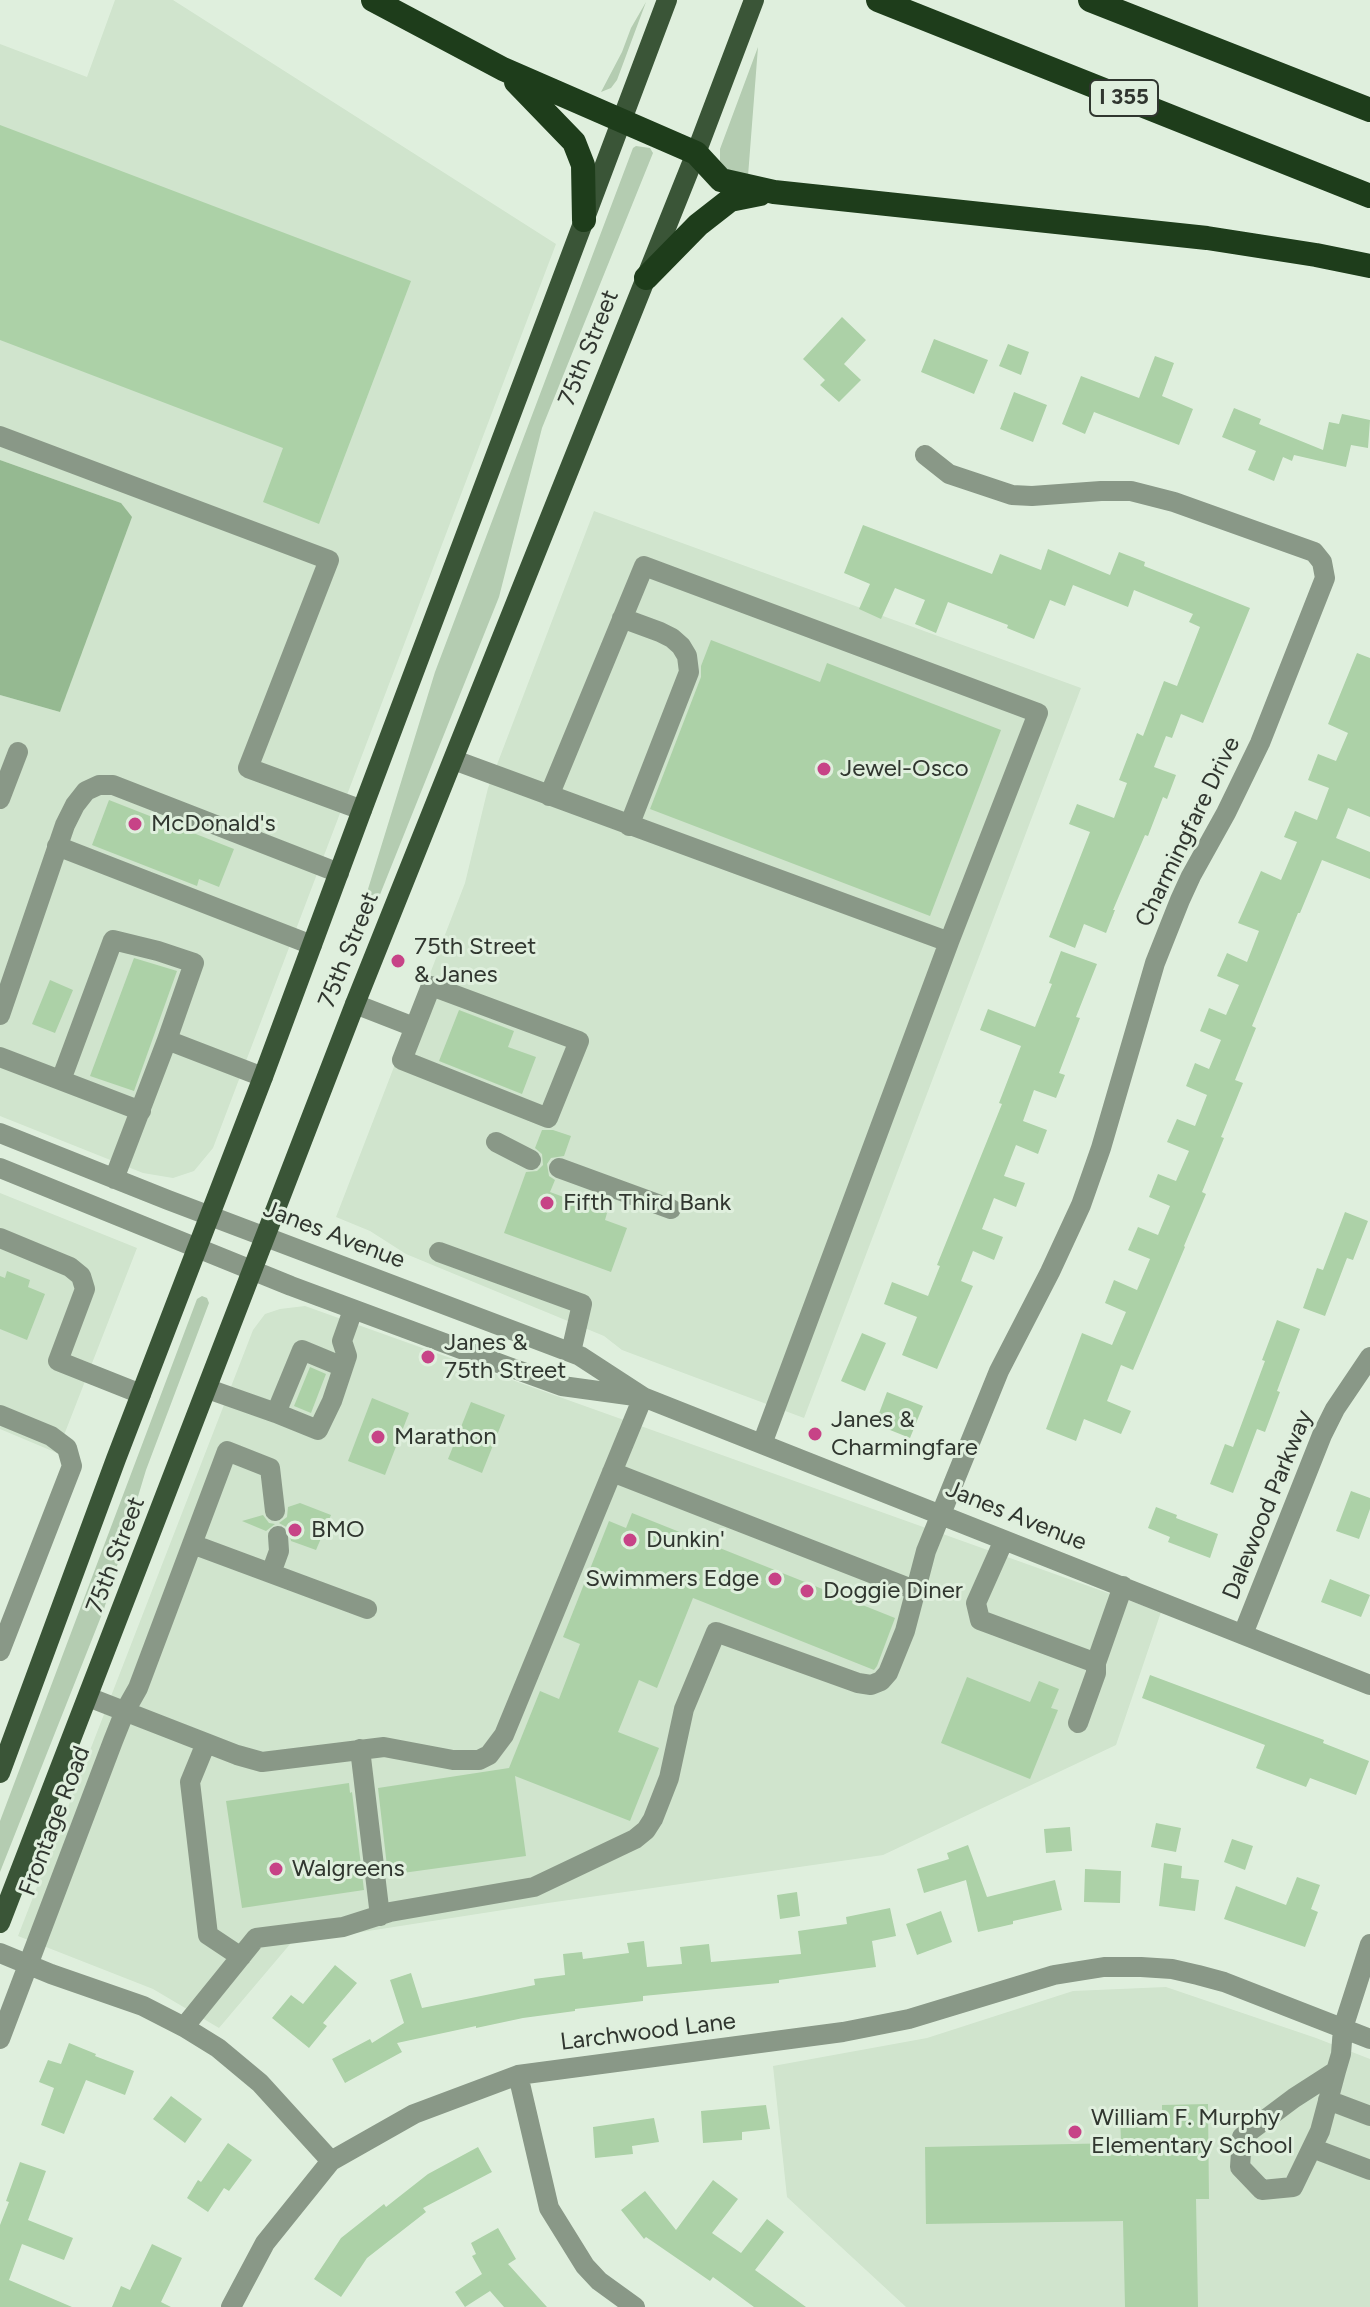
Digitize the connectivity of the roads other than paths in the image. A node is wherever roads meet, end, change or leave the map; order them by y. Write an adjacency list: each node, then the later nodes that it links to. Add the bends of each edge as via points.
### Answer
1 (373, 0): 6 (highway)
2 (754, 0): 9 (main road, 75th Street)
3 (878, 0): 11 (highway, I 355)
4 (1090, 0): 7 (highway)
5 (665, 4): 8 (main road, 75th Street)
6 (503, 69): 8 (highway); 12 (highway, via 574,142 583,165)
7 (1370, 110)
8 (622, 121): 9 (highway); 12 (main road, 75th Street)
9 (696, 153): 10 (highway, via 721,180); 14 (main road, 75th Street)
10 (774, 192): 13 (highway, via 1207,238); 14 (highway, via 730,200)
11 (1370, 196)
12 (584, 220): 22 (main road, 75th Street)
13 (1370, 266)
14 (646, 278): 19 (main road, 75th Street)
15 (0, 436): 22 (street, via 329,560 248,768)
16 (925, 455): 61 (street, Charmingfare Drive, via 949,474 1012,495 1131,491 1174,502 1314,552 1325,578 1260,743 1175,912 1081,1205 999,1371)
17 (622, 618): 20 (street); 23 (street, via 672,638 687,656 689,672); 26 (street, via 644,566 1038,713)
18 (18, 752): 21 (street)
19 (454, 760): 20 (street); 28 (main road, 75th Street)
20 (549, 796): 23 (street)
21 (0, 799)
22 (362, 810): 25 (main road, 75th Street)
23 (629, 826): 26 (street)
24 (57, 846): 25 (street, via 86,791 113,785); 27 (street); 29 (street)
25 (339, 873): 27 (main road, 75th Street)
26 (949, 942): 58 (street)
27 (312, 945): 33 (main road, 75th Street)
28 (355, 1004): 30 (street); 44 (main road, 75th Street)
29 (0, 1015)
30 (414, 1027): 30 (street, via 402,1060 548,1118 579,1041 431,986)
31 (167, 1040): 33 (street); 34 (street, via 194,963 113,940); 35 (street)
32 (0, 1057): 34 (street)
33 (263, 1077): 43 (main road, 75th Street)
34 (61, 1080): 35 (street)
35 (141, 1111): 41 (street)
36 (0, 1133): 41 (street, Janes Avenue)
37 (496, 1142): 38 (street)
38 (531, 1160)
39 (0, 1168): 46 (street, Janes Avenue)
40 (559, 1168): 42 (street)
41 (114, 1179): 43 (street, Janes Avenue)
42 (671, 1209)
43 (210, 1216): 44 (street, Janes Avenue); 46 (main road, 75th Street)
44 (265, 1237): 48 (main road, 75th Street); 50 (street, Janes Avenue)
45 (0, 1238): 54 (street, via 81,1276 85,1289 58,1361)
46 (198, 1247): 48 (street, Janes Avenue); 54 (main road, 75th Street)
47 (439, 1252): 50 (street, via 582,1304)
48 (252, 1269): 49 (street, Janes Avenue); 53 (main road, 75th Street)
49 (353, 1310): 52 (street, via 342,1341 347,1356); 55 (street, Janes Avenue, via 562,1386)
50 (571, 1352): 55 (street, Janes Avenue)
51 (1370, 1357): 69 (street, Dalewood Parkway, via 1322,1435)
52 (343, 1367): 56 (street, via 302,1350); 56 (street, via 318,1430)
53 (208, 1389): 56 (street); 73 (main road, 75th Street)
54 (141, 1394): 78 (main road, 75th Street)
55 (643, 1397): 58 (street, Janes Avenue); 59 (street)
56 (276, 1413)
57 (0, 1415): 70 (street, via 55,1439 67,1448 72,1466)
58 (762, 1444): 61 (street, Janes Avenue)
59 (612, 1472): 67 (street); 77 (street, via 497,1747 479,1760 384,1747)
60 (275, 1511): 64 (street, Frontage Road, via 270,1468 227,1451)
61 (940, 1514): 63 (street, Janes Avenue); 67 (street, Charmingfare Drive)
62 (278, 1536): 65 (street)
63 (1004, 1540): 66 (street, Janes Avenue); 71 (street, via 976,1603 980,1620)
64 (192, 1544): 65 (street); 74 (street, Frontage Road)
65 (271, 1573): 68 (street)
66 (1123, 1586): 69 (street, Janes Avenue); 71 (street)
67 (917, 1591): 79 (street, Charmingfare Drive, via 888,1673 871,1685 716,1632 684,1709 669,1778 646,1830 534,1887)
68 (367, 1609)
69 (1243, 1634): 72 (street, Janes Avenue)
70 (0, 1651)
71 (1096, 1663): 75 (street)
72 (1370, 1685)
73 (88, 1697): 74 (street); 80 (main road, 75th Street)
74 (125, 1711): 76 (street); 84 (street, Frontage Road)
75 (1078, 1723)
76 (206, 1743): 77 (street, via 262,1762); 83 (street, via 190,1782 208,1935)
77 (360, 1749): 79 (street)
78 (0, 1773)
79 (380, 1916): 83 (street, via 343,1927 256,1938)
80 (0, 1923)
81 (1370, 1944): 86 (street)
82 (0, 1953): 84 (street)
83 (241, 1957): 85 (street)
84 (27, 1965): 85 (street, via 143,2006); 87 (street, Frontage Road)
85 (184, 2027): 94 (street, via 260,2083)
86 (1343, 2028): 88 (street, Larchwood Lane); 89 (street); 90 (street, Larchwood Lane, via 1198,1975 1104,1967 1054,1975 909,2019 843,2032)
87 (0, 2039)
88 (1370, 2039)
89 (1336, 2071): 91 (street); 93 (street, via 1242,2137 1240,2167 1262,2190 1293,2187)
90 (518, 2075): 94 (street, Larchwood Lane, via 414,2114); 97 (street, via 549,2208 585,2266)
91 (1328, 2100): 92 (street); 93 (street)
92 (1370, 2116)
93 (1312, 2148): 95 (street)
94 (331, 2161): 96 (street, via 265,2243)
95 (1370, 2170)
96 (231, 2307)
97 (635, 2307)

